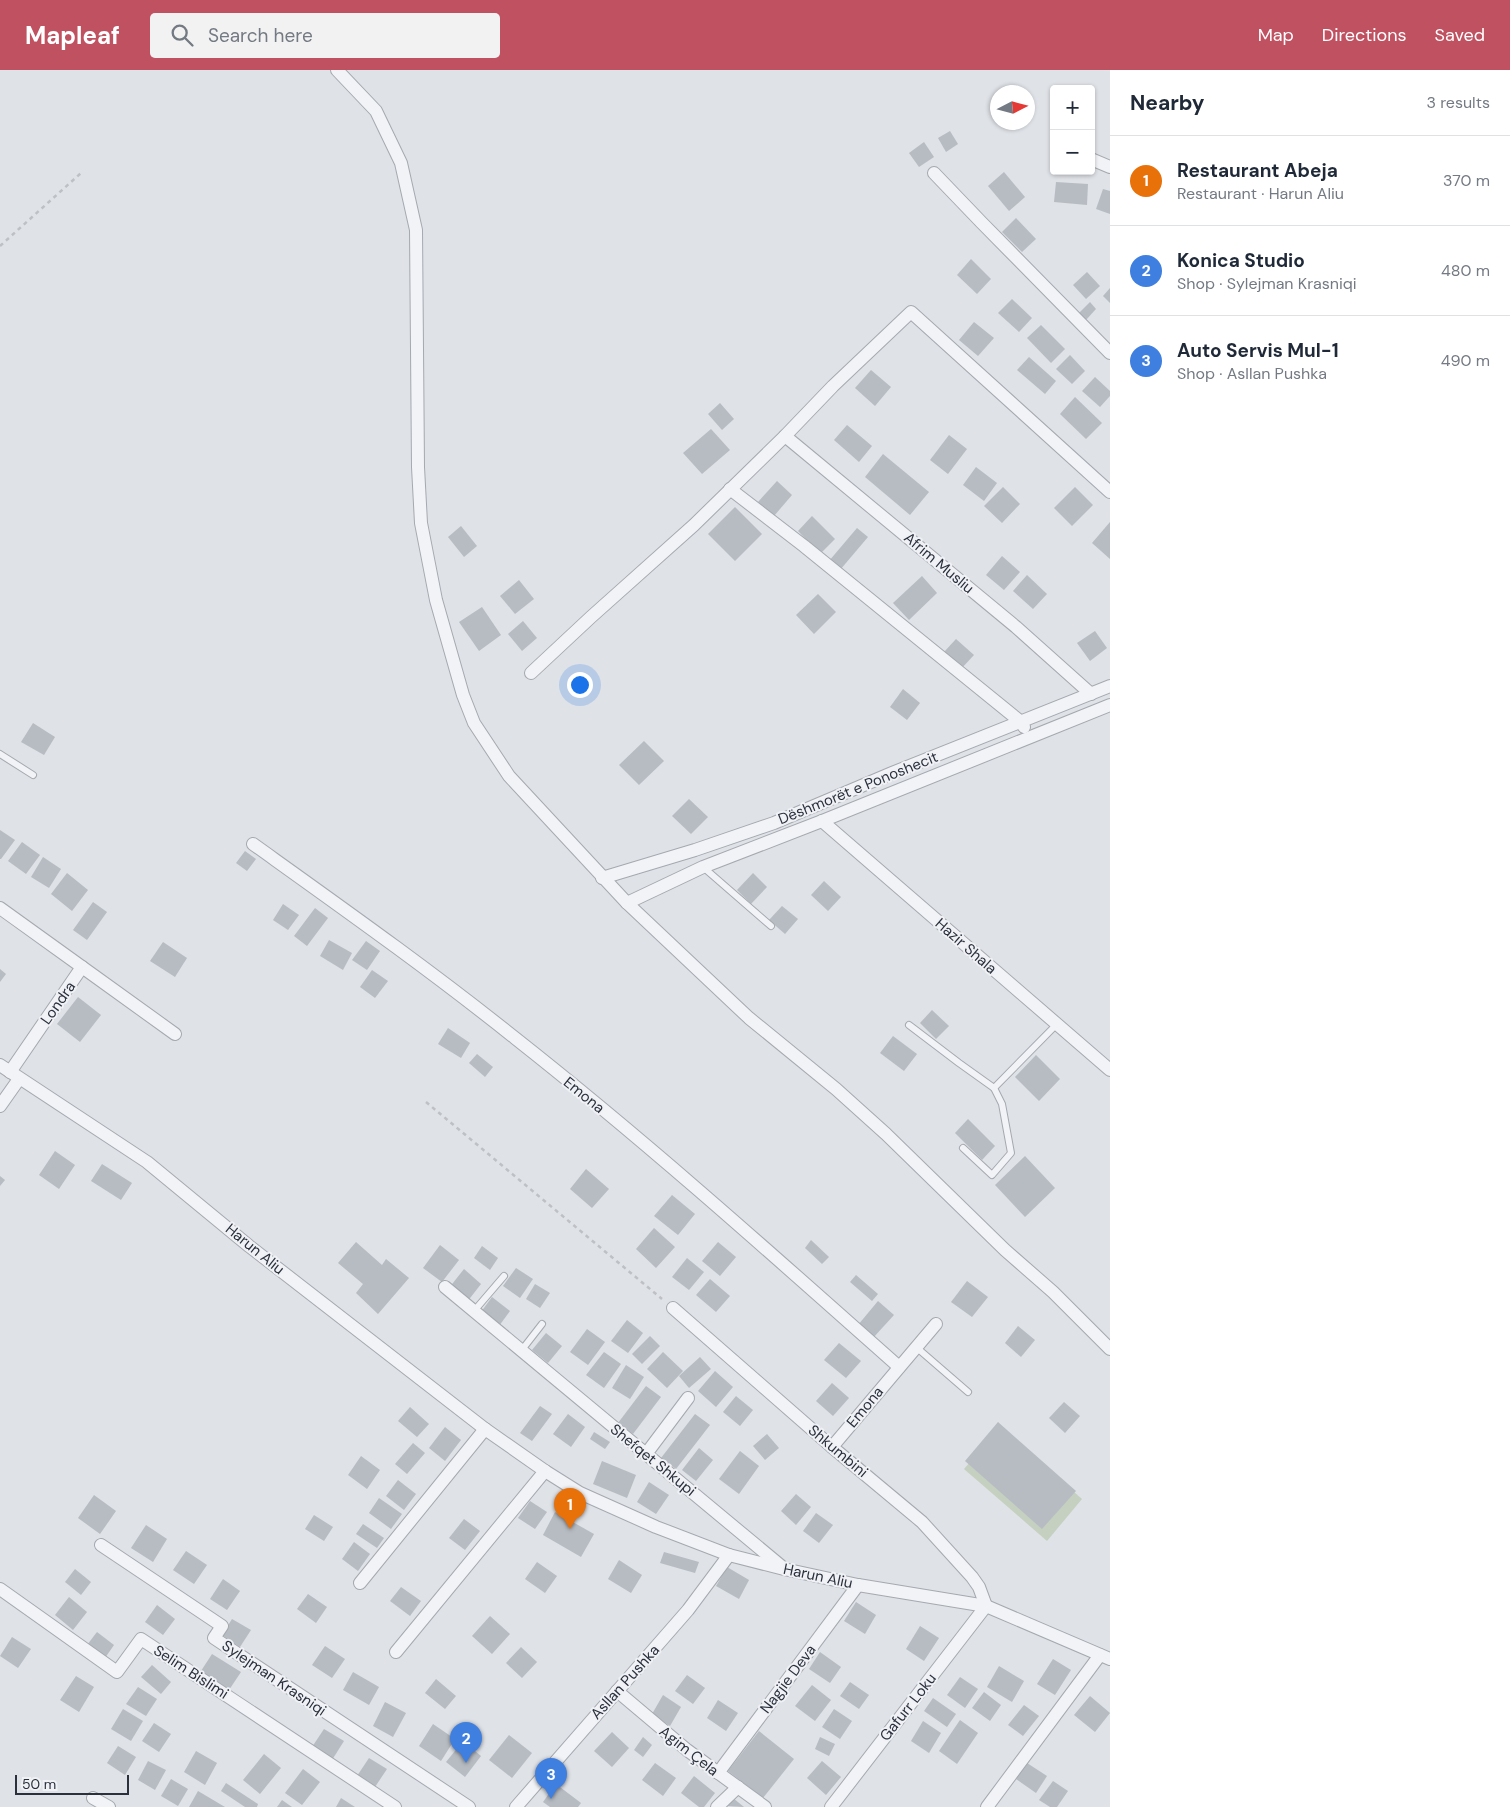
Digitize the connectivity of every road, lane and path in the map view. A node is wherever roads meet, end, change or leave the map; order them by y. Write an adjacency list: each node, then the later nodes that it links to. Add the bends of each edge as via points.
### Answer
1 (337, 70): 24 (street, via 376,111 401,163 416,230 421,523 436,600 463,695 474,723 509,776)
2 (1095, 160): 3 (street)
3 (1110, 167)
4 (81, 173): 6 (path)
5 (934, 173): 7 (street)
6 (0, 246)
7 (1110, 353)
8 (785, 436): 9 (street); 10 (street, via 911,312); 13 (street, Afrim Musliu)
9 (730, 490): 11 (street); 15 (street)
10 (1110, 492)
11 (531, 673)
12 (1110, 686): 13 (street, Dëshmorët e Ponoshecit)
13 (1093, 693): 14 (street, Afrim Musliu); 15 (street, Dëshmorët e Ponoshecit)
14 (1110, 705): 16 (street, Dëshmorët e Ponoshecit)
15 (1021, 722): 16 (street); 20 (street, Dëshmorët e Ponoshecit)
16 (1030, 737): 19 (street, Dëshmorët e Ponoshecit)
17 (0, 754): 18 (lane)
18 (33, 775)
19 (822, 821): 22 (street, Dëshmorët e Ponoshecit); 29 (street, Hazir Shala)
20 (749, 832): 22 (street); 24 (street, Dëshmorët e Ponoshecit)
21 (253, 844): 47 (street, Emona, via 514,1037 709,1199)
22 (755, 847): 23 (street, Dëshmorët e Ponoshecit)
23 (703, 867): 25 (street, Dëshmorët e Ponoshecit); 27 (lane)
24 (602, 878): 25 (street)
25 (627, 903): 45 (street, via 749,1018 886,1134)
26 (0, 908): 28 (street, Londra)
27 (771, 926)
28 (82, 967): 31 (street); 33 (street, Londra)
29 (1057, 1024): 32 (street, Hazir Shala); 34 (lane)
30 (909, 1025): 34 (lane)
31 (175, 1034)
32 (1110, 1070)
33 (10, 1072): 36 (street); 50 (street, Harun Aliu, via 147,1162 249,1246)
34 (994, 1088): 37 (lane, via 1002,1104 1011,1153 992,1175)
35 (426, 1102): 40 (path)
36 (0, 1106)
37 (963, 1148)
38 (504, 1276): 41 (lane)
39 (445, 1286): 41 (street, Shefqet Shkupi)
40 (673, 1308): 51 (street, Shkumbini)
41 (474, 1310): 46 (street, Shefqet Shkupi)
42 (542, 1324): 46 (lane)
43 (936, 1324): 44 (street, Emona)
44 (916, 1347): 47 (street, Emona); 48 (lane)
45 (1110, 1348)
46 (521, 1352): 52 (street, Shefqet Shkupi)
47 (899, 1367): 51 (street, Emona)
48 (968, 1392)
49 (688, 1398): 52 (street)
50 (485, 1429): 53 (street, Harun Aliu); 57 (street)
51 (832, 1446): 60 (street, Shkumbini, via 922,1522 972,1577)
52 (646, 1454): 56 (street, Shefqet Shkupi)
53 (545, 1471): 55 (street, Harun Aliu, via 615,1510); 61 (street)
54 (101, 1545): 69 (street, Sylejman Krasniqi, via 222,1626 214,1638)
55 (729, 1555): 56 (street, Harun Aliu); 63 (street, Asllan Pushka, via 688,1610)
56 (784, 1569): 58 (street, Harun Aliu)
57 (360, 1583)
58 (858, 1585): 60 (street, Harun Aliu); 64 (street, Nagjie Deva)
59 (0, 1589): 68 (street, Selim Bislimi, via 117,1672 141,1639)
60 (986, 1606): 62 (street, Harun Aliu); 73 (street, Gafurr Loku)
61 (396, 1652)
62 (1105, 1657): 74 (street, Harun Aliu)
63 (617, 1691): 64 (street, Agim Çela); 70 (street, Asllan Pushka)
64 (718, 1773): 65 (street, Agim Çela)
65 (738, 1787): 71 (street); 72 (street, Agim Çela)
66 (92, 1798): 67 (street)
67 (109, 1807)
68 (395, 1807)
69 (469, 1807)
70 (516, 1807)
71 (716, 1807)
72 (765, 1807)
73 (831, 1807)
74 (988, 1807)

